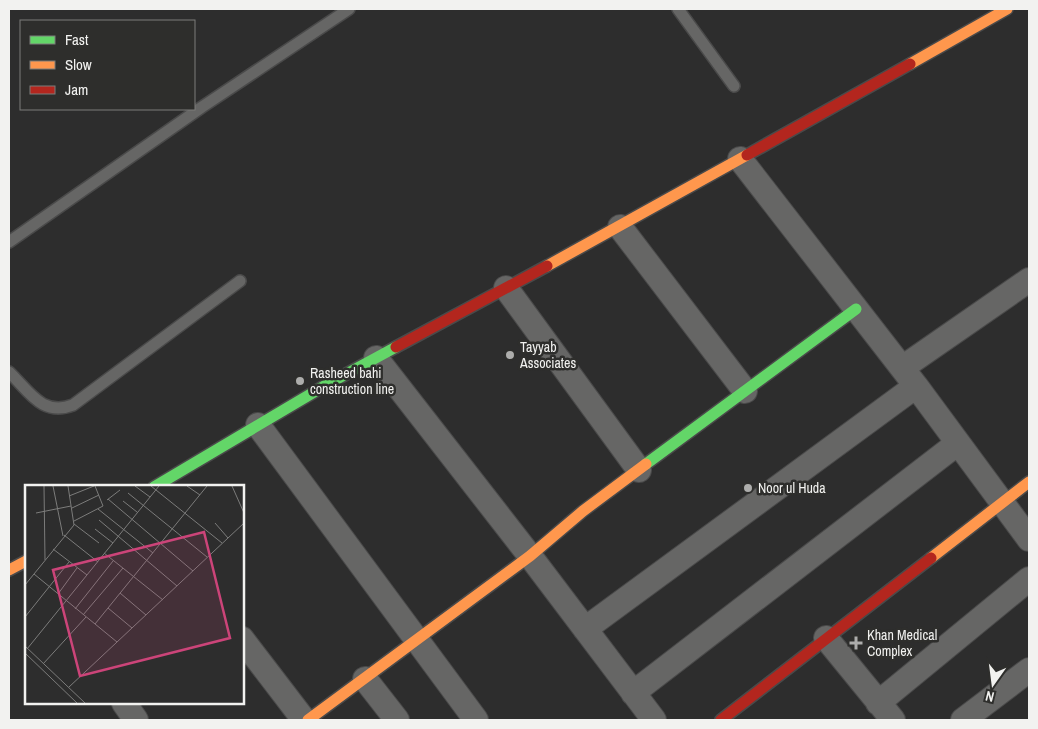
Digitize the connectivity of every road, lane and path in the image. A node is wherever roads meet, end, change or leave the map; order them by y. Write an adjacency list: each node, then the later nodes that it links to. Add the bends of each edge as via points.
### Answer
1 (349, 9): 7 (lane)
2 (678, 9): 4 (lane)
3 (1007, 9): 5 (street)
4 (734, 86)
5 (740, 159): 6 (street); 11 (street)
6 (620, 227): 10 (street); 15 (street)
7 (9, 242)
8 (1029, 280): 14 (street)
9 (240, 281): 13 (lane, via 73,405 55,409 43,406)
10 (506, 288): 12 (street); 18 (street)
11 (856, 309): 14 (street); 15 (street)
12 (376, 358): 16 (street); 23 (street)
13 (9, 372)
14 (909, 377): 17 (street); 25 (street)
15 (746, 391): 18 (street)
16 (258, 425): 20 (street); 27 (street)
17 (958, 443): 21 (street); 31 (street)
18 (639, 470): 23 (street)
19 (1029, 482): 21 (street)
20 (156, 485)
21 (1003, 502): 22 (street); 26 (street)
22 (1029, 538)
23 (530, 556): 25 (street); 27 (street)
24 (1029, 579): 33 (street)
25 (585, 629): 31 (street)
26 (826, 638): 33 (street); 34 (street)
27 (417, 640): 30 (street); 39 (street)
28 (244, 642): 36 (street)
29 (1029, 670): 41 (street)
30 (365, 679): 37 (street); 38 (street)
31 (634, 693): 40 (street)
32 (125, 704): 35 (street)
33 (886, 712)
34 (736, 716)
35 (136, 720)
36 (304, 720)
37 (308, 720)
38 (397, 720)
39 (476, 720)
40 (654, 720)
41 (963, 720)

